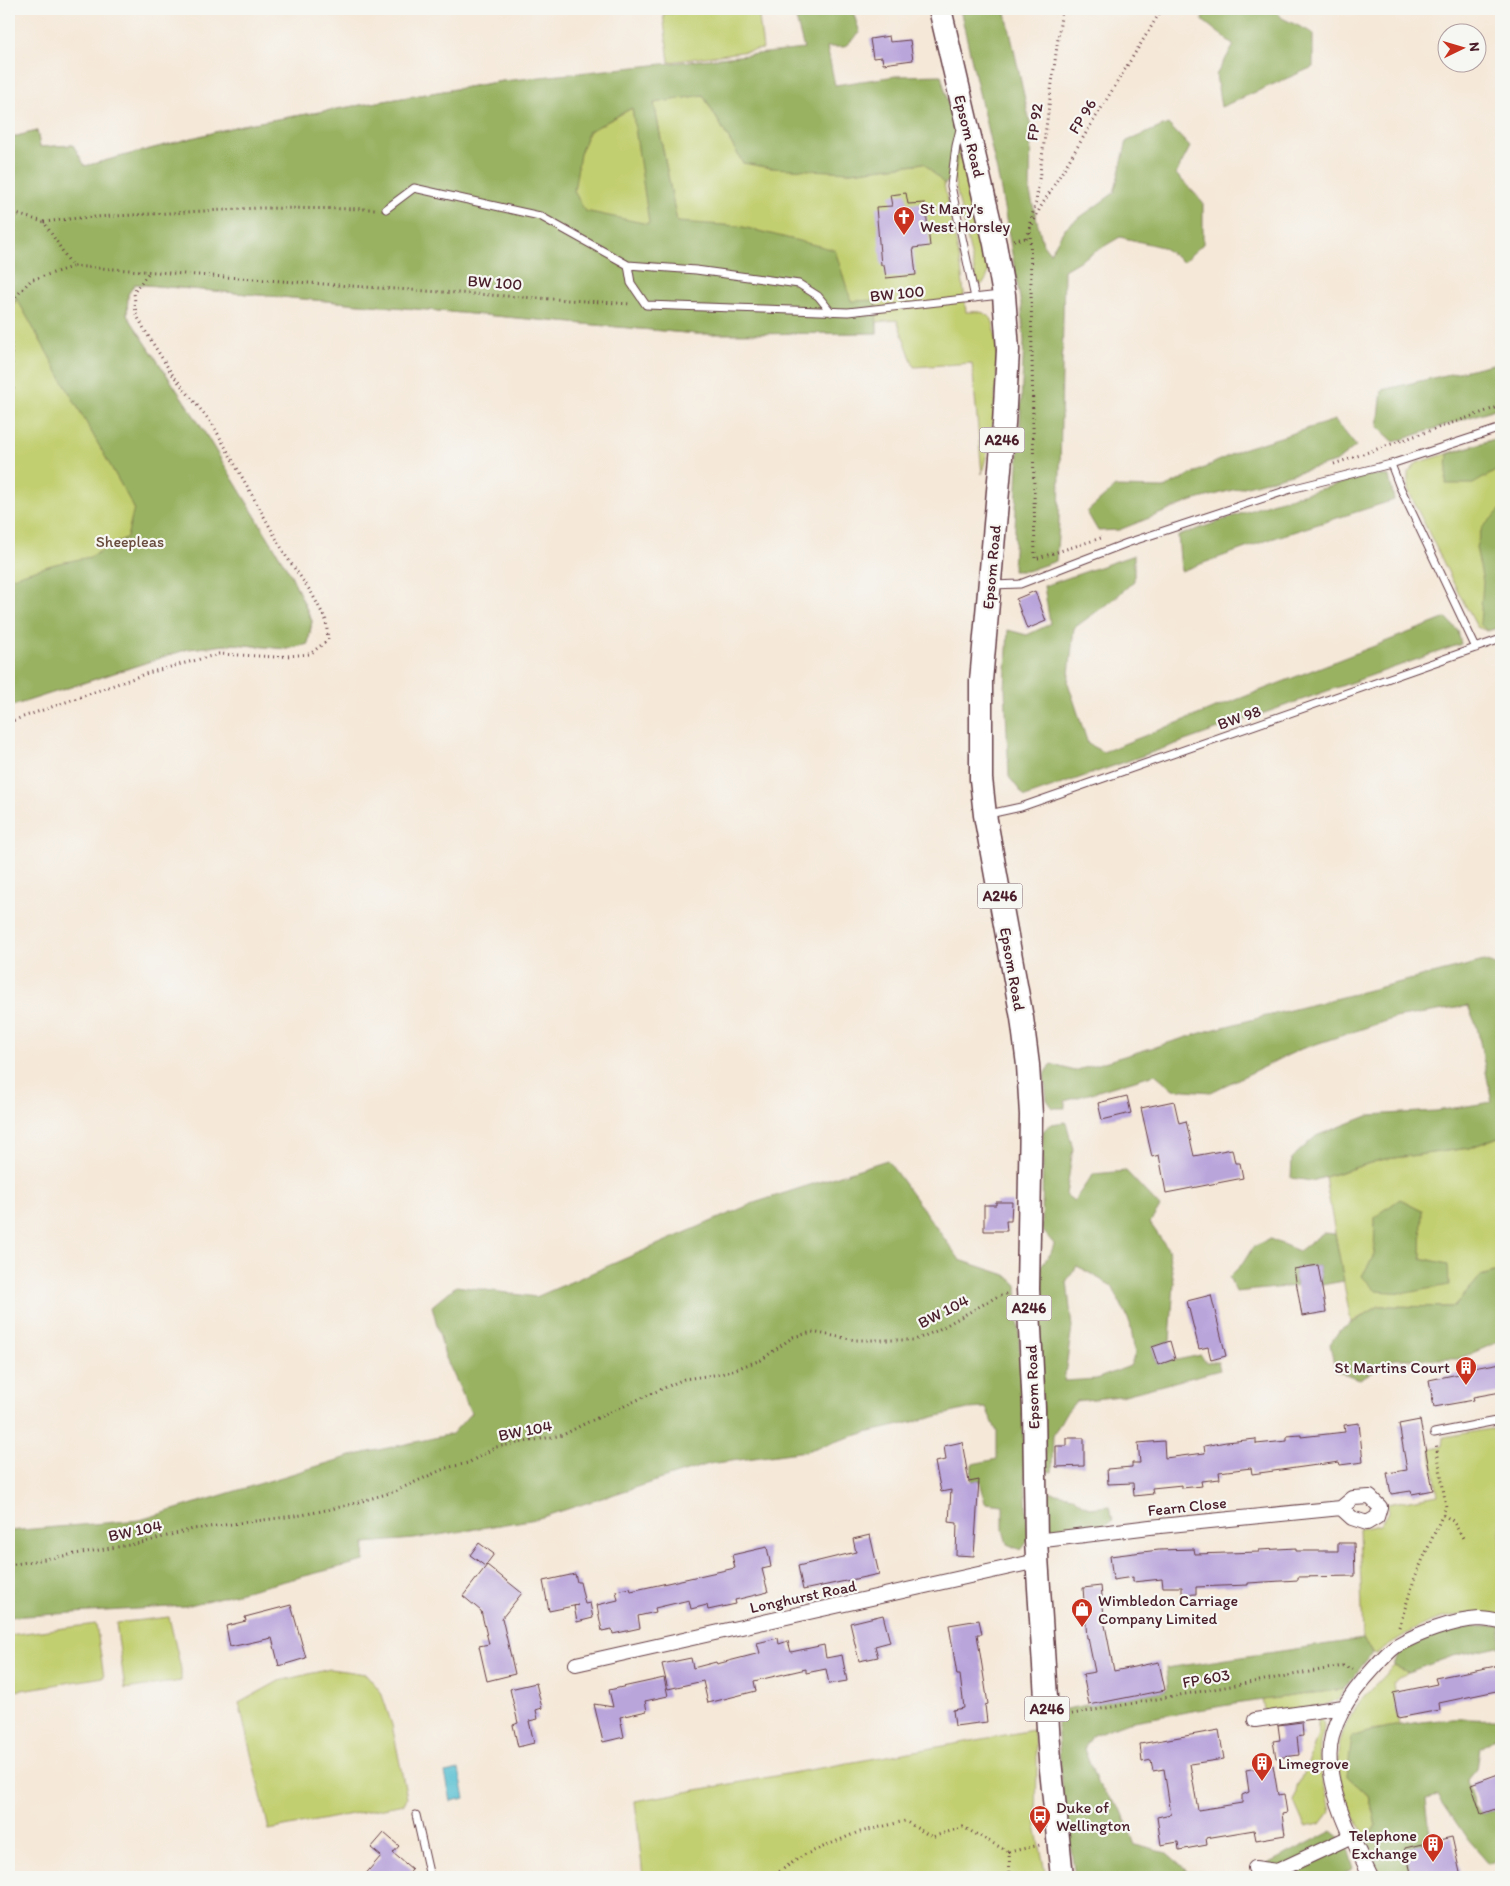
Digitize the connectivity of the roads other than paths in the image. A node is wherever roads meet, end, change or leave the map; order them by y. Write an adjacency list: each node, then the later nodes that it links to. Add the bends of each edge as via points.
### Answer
1 (940, 9): 2 (main road, Epsom Road / A246)
2 (964, 112): 5 (main road, Epsom Road / A246); 6 (lane, via 951,186)
3 (386, 209): 4 (lane, via 414,188 540,216)
4 (628, 265): 7 (lane, via 696,270 799,284 818,296); 7 (lane, BW 100, via 631,283 646,305)
5 (1004, 295): 6 (lane, BW 100); 10 (main road, Epsom Road / A246, via 1008,350)
6 (975, 298): 7 (lane, BW 100)
7 (831, 312)
8 (1501, 428): 9 (lane)
9 (1391, 464): 10 (lane, via 1291,489 1127,543 1020,584); 12 (lane)
10 (990, 585): 13 (main road, Epsom Road / A246, via 980,725)
11 (1501, 639): 12 (lane, BW 98)
12 (1476, 648): 13 (lane, BW 98, via 1021,807)
13 (985, 815): 17 (main road, Epsom Road / A246, via 1028,1065 1031,1115 1028,1289)
14 (1501, 1420): 15 (lane)
15 (1434, 1433)
16 (1341, 1508): 17 (street, Fearn Close, via 1150,1527)
17 (1037, 1551): 19 (street, Longhurst Road); 26 (main road, Epsom Road / A246, via 1047,1718)
18 (1501, 1622): 20 (street, via 1479,1619 1452,1623 1396,1646 1368,1674)
19 (576, 1664)
20 (1343, 1707): 21 (street); 23 (street, via 1331,1736 1330,1763 1335,1792)
21 (1255, 1720)
22 (416, 1815): 25 (lane)
23 (1352, 1836): 24 (street, via 1277,1871); 27 (street)
24 (1254, 1868)
25 (430, 1877)
26 (1062, 1877)
27 (1371, 1877)

